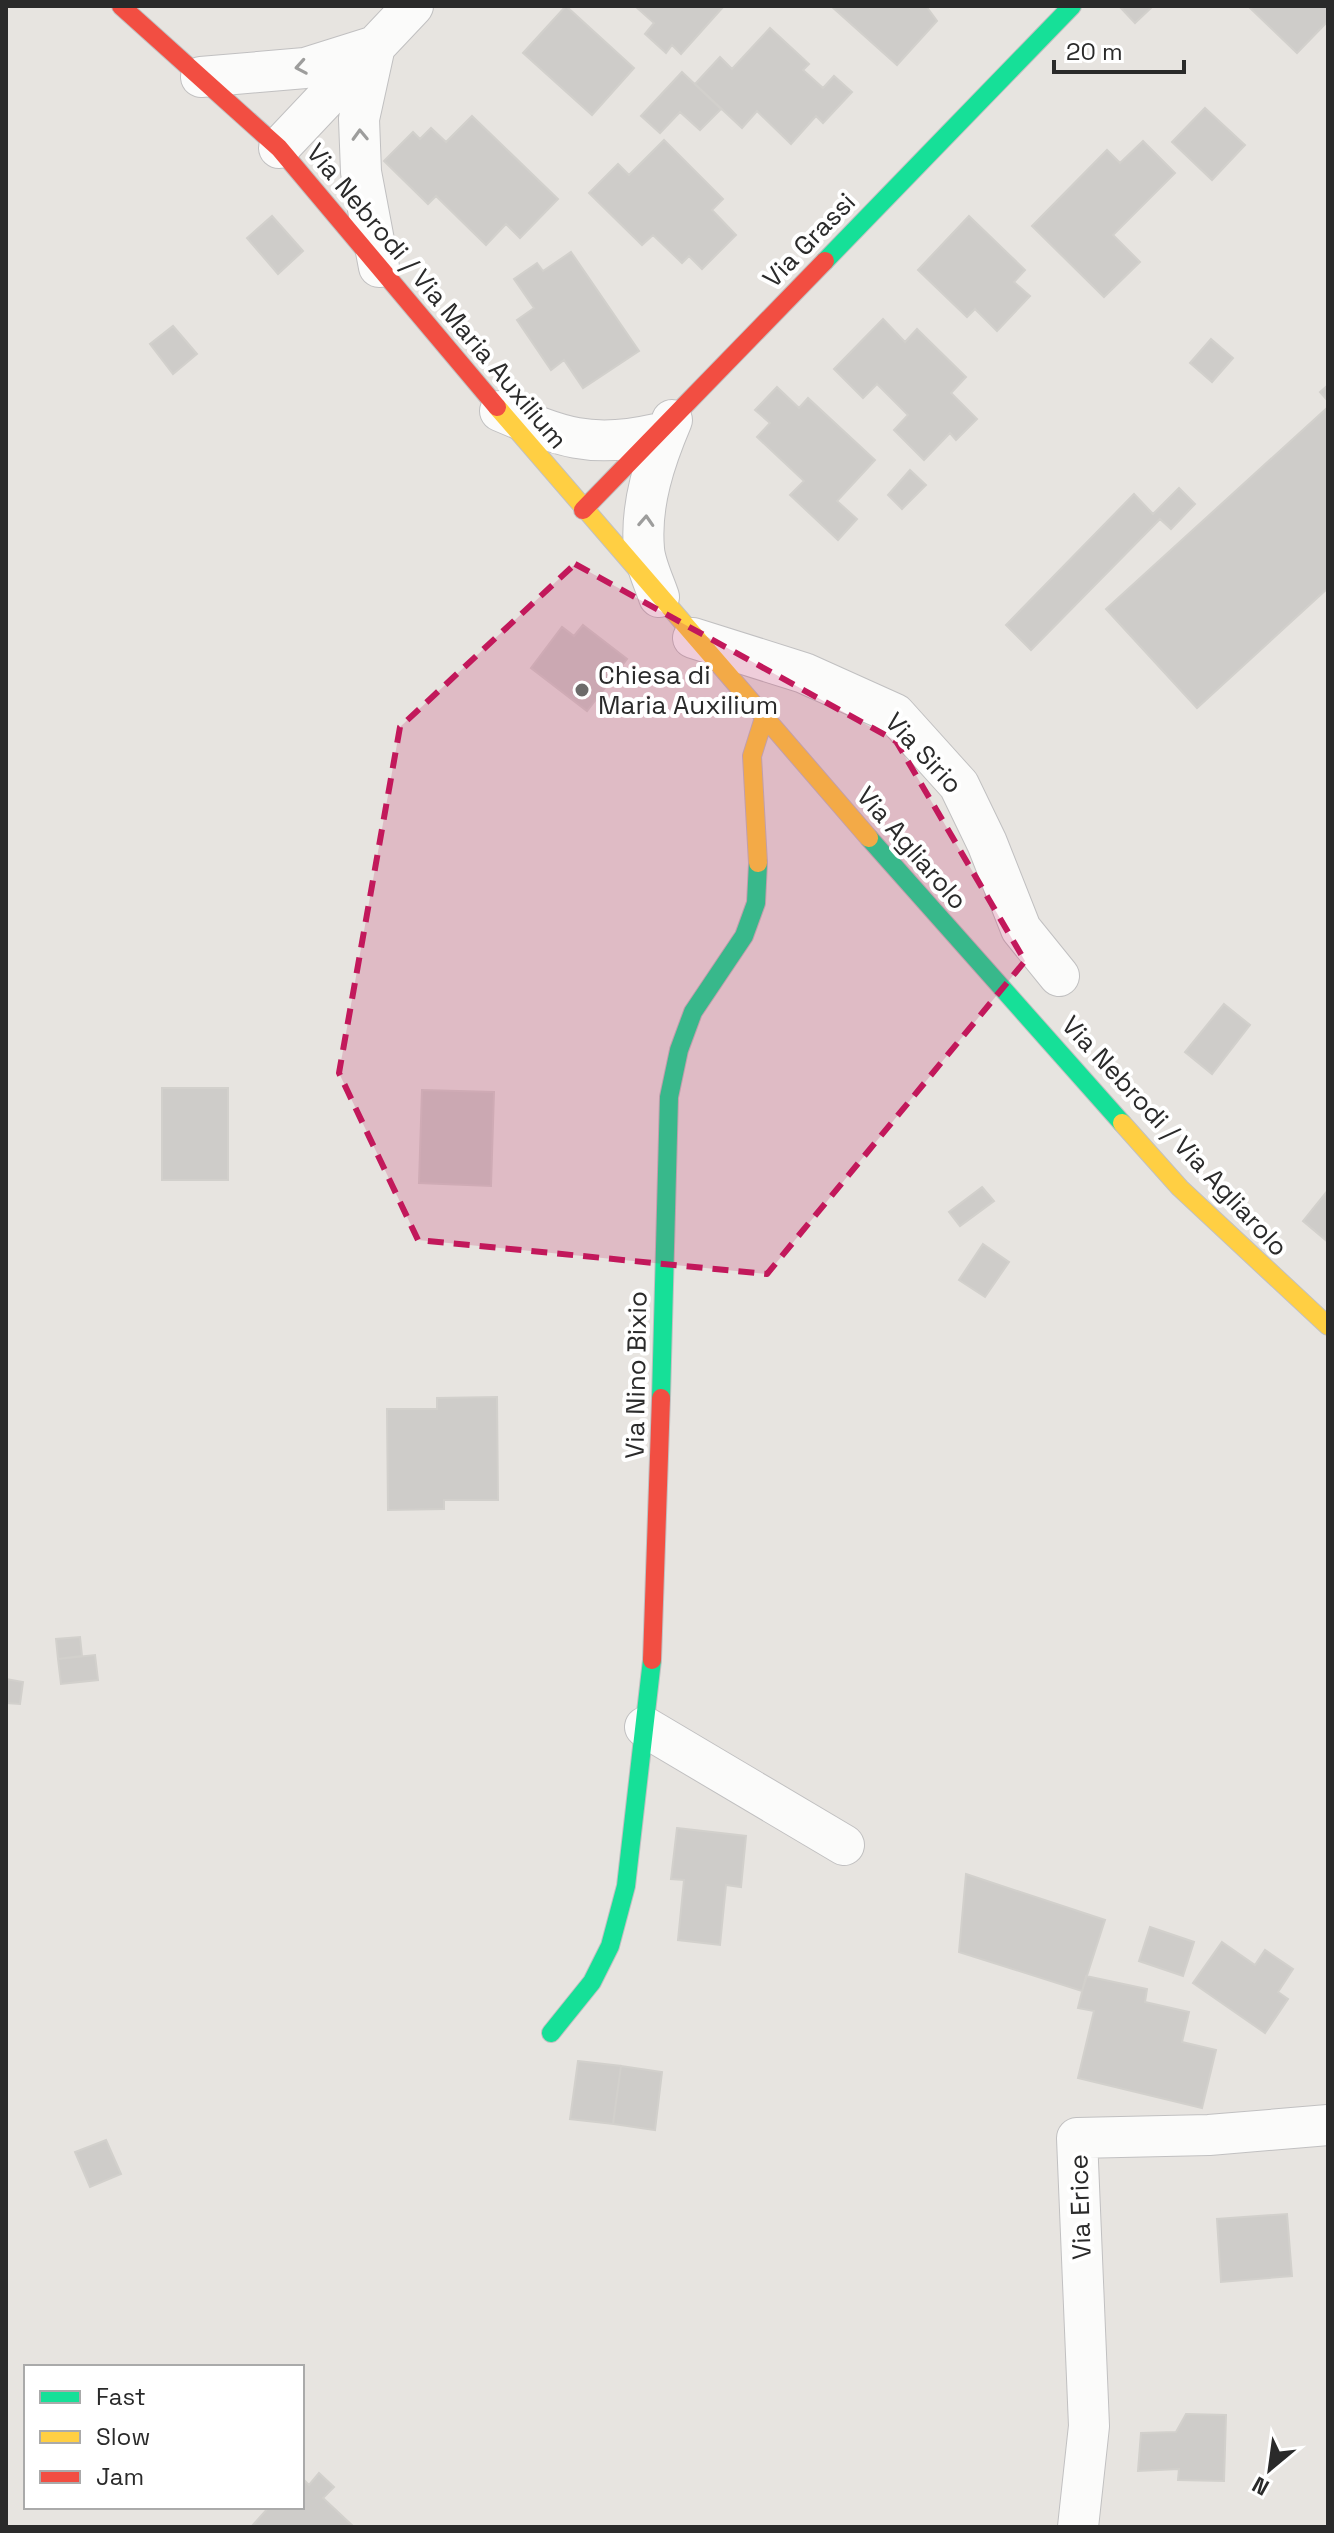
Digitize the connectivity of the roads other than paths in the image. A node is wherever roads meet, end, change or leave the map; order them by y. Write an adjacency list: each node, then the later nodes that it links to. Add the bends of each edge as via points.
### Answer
1 (121, 6): 5 (street, Via Nebrodi / Via Maria Auxilium)
2 (413, 6): 4 (street)
3 (1072, 6): 9 (street, Via Grassi)
4 (375, 46): 5 (street, one-way to 5, via 305,68); 6 (street); 7 (street, one-way to 4, via 361,172 359,119)
5 (201, 77): 6 (street, Via Nebrodi / Via Maria Auxilium)
6 (279, 148): 7 (street, Via Nebrodi / Via Maria Auxilium)
7 (379, 267): 8 (street, Via Nebrodi / Via Maria Auxilium)
8 (500, 411): 9 (street, via 584,442 627,441); 10 (street, Via Nebrodi / Via Maria Auxilium)
9 (666, 424): 10 (street, Via Grassi); 11 (street, one-way to 9, via 644,550 653,463)
10 (583, 510): 11 (street, Via Nebrodi / Via Maria Auxilium)
11 (659, 597): 12 (street, Via Nebrodi / Via Maria Auxilium)
12 (693, 638): 13 (street, Via Agliarolo); 14 (street, Via Sirio, via 804,673 895,714 959,785 1021,929)
13 (764, 718): 15 (street, Via Agliarolo); 17 (street, Via Nino Bixio, via 752,756 756,903 744,936 693,1012 669,1097 655,1636)
14 (1059, 976)
15 (1021, 1012): 16 (street, Via Nebrodi / Via Agliarolo, via 1180,1188)
16 (1328, 1326)
17 (645, 1727): 18 (street); 19 (street, Via Nino Bixio, via 626,1886 610,1946 592,1982)
18 (844, 1845)
19 (551, 2033)
20 (1328, 2125): 21 (street, Via Erice, via 1077,2138 1089,2426)
21 (1078, 2527)

